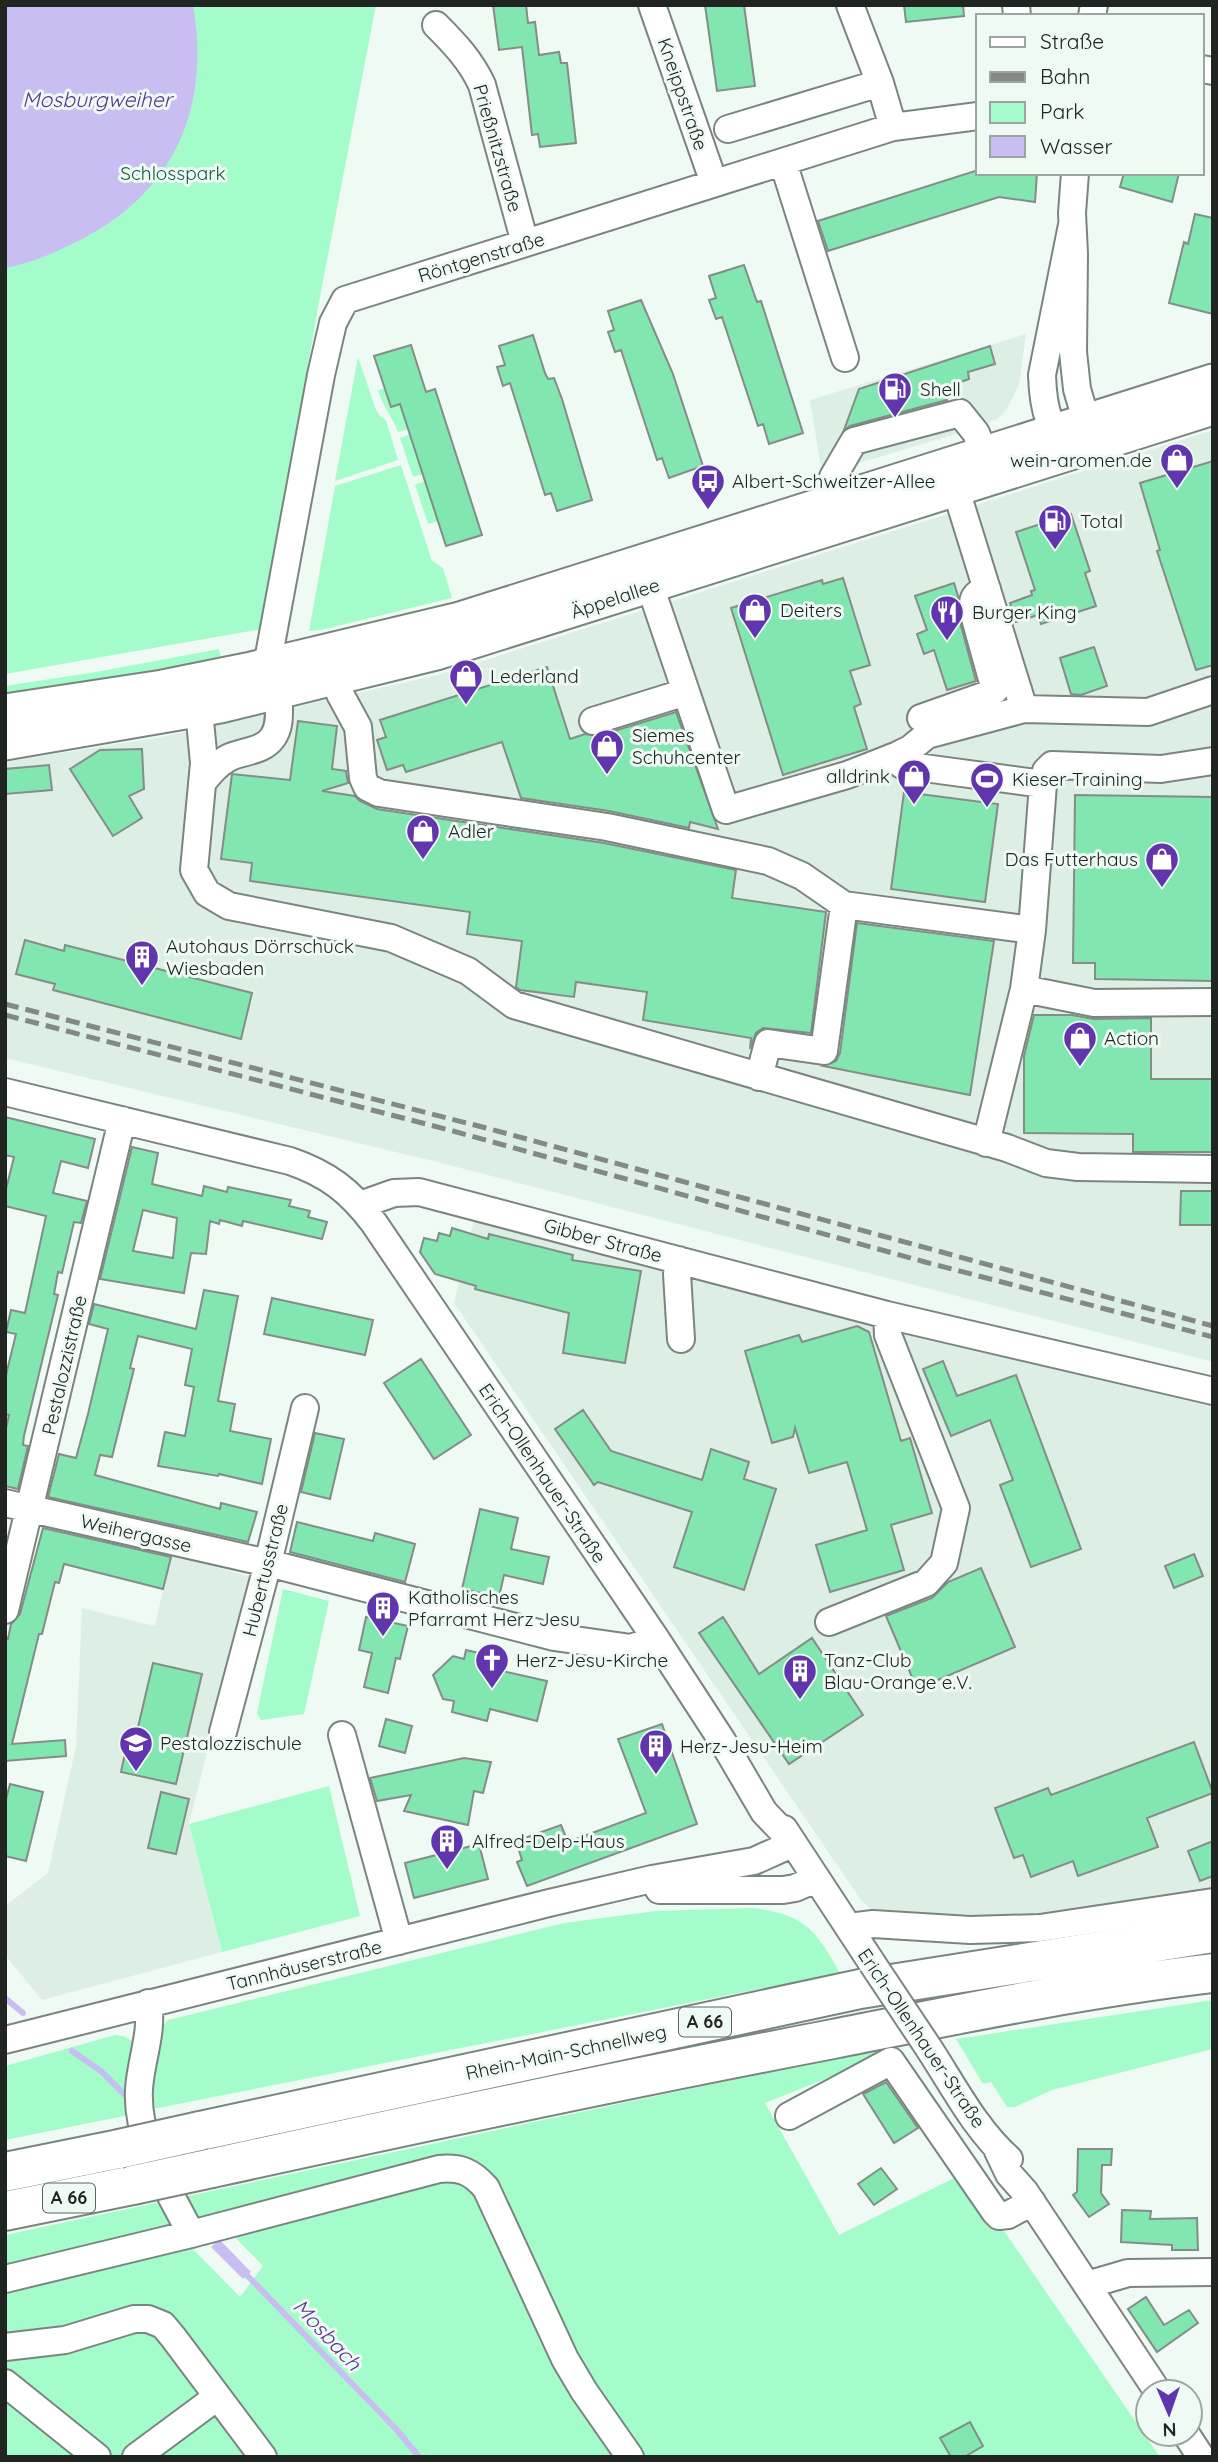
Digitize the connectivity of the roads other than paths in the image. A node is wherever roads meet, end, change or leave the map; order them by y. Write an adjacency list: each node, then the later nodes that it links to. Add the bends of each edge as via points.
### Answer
1 (652, 5): 10 (street, Kneippstraße)
2 (850, 5): 4 (street)
3 (436, 25): 12 (street, Prießnitzstraße, via 462,51 482,85)
4 (880, 83): 6 (street); 7 (street)
5 (976, 116): 6 (street, Röntgenstraße)
6 (893, 128): 8 (street, Röntgenstraße)
7 (728, 129)
8 (783, 162): 10 (street, Röntgenstraße); 13 (street)
9 (1075, 175): 11 (street)
10 (714, 183): 12 (street, Röntgenstraße)
11 (1072, 225): 16 (street, via 1073,365); 17 (street, via 1042,375 1044,400)
12 (526, 243): 24 (street, Röntgenstraße, via 345,300 327,349 275,615)
13 (845, 358)
14 (1213, 381): 16 (main road, Äppelallee)
15 (1213, 408): 17 (main road, Äppelallee)
16 (1087, 421): 17 (main road, Äppelallee)
17 (1066, 442): 18 (main road, Äppelallee); 19 (main road, Äppelallee)
18 (984, 454): 20 (main road, Äppelallee); 20 (street, via 976,433 960,413 854,441 833,477)
19 (956, 489): 21 (main road, Äppelallee); 22 (street)
20 (839, 500): 21 (main road, Äppelallee)
21 (646, 575): 23 (main road, Äppelallee, via 460,619); 26 (street)
22 (987, 589): 27 (street); 30 (street, via 972,599 995,690)
23 (330, 667): 24 (main road, Äppelallee); 37 (street, via 358,727 363,778 367,787 379,793 607,827 689,852 768,861 802,876)
24 (273, 680): 28 (main road, Äppelallee); 29 (main road, Äppelallee, via 163,687); 35 (street, Röntgenstraße, via 279,720 273,738 262,747 228,758)
25 (1213, 690): 27 (street, via 1147,712)
26 (686, 692): 31 (street); 33 (street, via 726,810 847,775)
27 (1024, 709): 33 (street, via 927,735)
28 (199, 710): 32 (main road, Äppelallee); 35 (street)
29 (5, 711)
30 (921, 718)
31 (593, 721)
32 (5, 743)
33 (898, 755): 36 (street, via 902,765)
34 (1213, 761): 36 (street, via 1161,769 1052,765)
35 (202, 783): 41 (street, via 194,870 207,893 229,906 391,938 468,971 514,1005)
36 (1042, 784): 38 (street)
37 (844, 905): 38 (street); 41 (street, via 824,1051 768,1043)
38 (1032, 930): 39 (street)
39 (1024, 989): 40 (street, via 1094,1003); 44 (street)
40 (1213, 1002)
41 (759, 1077): 44 (street)
42 (5, 1092): 43 (street)
43 (122, 1120): 46 (street, via 316,1170); 52 (street, Pestalozzistraße)
44 (986, 1143): 45 (street, via 1046,1163 1078,1167)
45 (1213, 1169)
46 (360, 1205): 47 (street, Gibber Straße, via 419,1192); 56 (street, Erich-Ollenhauer-Straße)
47 (679, 1260): 48 (street, Gibber Straße); 49 (street)
48 (887, 1315): 50 (street, Gibber Straße); 55 (street, via 888,1335 956,1508 944,1563 926,1583)
49 (681, 1339)
50 (1213, 1391)
51 (305, 1408): 53 (street, Hubertusstraße)
52 (18, 1506): 53 (street, Weihergasse); 54 (street, Pestalozzistraße)
53 (268, 1563): 56 (street, Weihergasse, via 554,1637 620,1648); 57 (street, Hubertusstraße)
54 (5, 1610)
55 (829, 1622)
56 (656, 1639): 59 (street, Erich-Ollenhauer-Straße, via 764,1812)
57 (223, 1732)
58 (342, 1735): 65 (street)
59 (789, 1839): 60 (street, Erich-Ollenhauer-Straße); 61 (street, Tannhäuserstraße, via 754,1861)
60 (816, 1879): 61 (street, Tannhäuserstraße, via 783,1890); 63 (street, Erich-Ollenhauer-Straße)
61 (604, 1892): 65 (street, Tannhäuserstraße)
62 (1213, 1902): 63 (street, Erich-Ollenhauer-Straße, via 1040,1928)
63 (849, 1927): 71 (street, Erich-Ollenhauer-Straße, bridge, via 997,2149 1009,2174)
64 (1213, 1933): 70 (highway, Rhein-Main-Schnellweg / A 66, bridge, via 860,1989)
65 (399, 1941): 67 (street, Tannhäuserstraße)
66 (1213, 1973): 72 (highway, Rhein-Main-Schnellweg / A 66, bridge, via 941,2018 583,2087)
67 (148, 2003): 68 (street, Tannhäuserstraße); 73 (street, via 150,2028 139,2087 143,2131)
68 (5, 2040)
69 (789, 2116): 71 (street, Erich-Ollenhauer-Straße, via 891,2061 995,2213 1008,2216)
70 (5, 2172)
71 (1029, 2197): 76 (street, Erich-Ollenhauer-Straße)
72 (5, 2211)
73 (191, 2234): 75 (street); 84 (street, via 439,2169 467,2171 477,2177 494,2202 565,2359)
74 (1213, 2272): 76 (street, via 1128,2273)
75 (5, 2279)
76 (1087, 2285): 78 (street, Erich-Ollenhauer-Straße)
77 (5, 2347): 80 (street, via 65,2340 148,2319 163,2325)
78 (1149, 2378)
79 (5, 2383): 81 (street)
80 (217, 2397): 82 (street); 83 (street)
81 (97, 2457)
82 (136, 2457)
83 (263, 2457)
84 (630, 2457)

